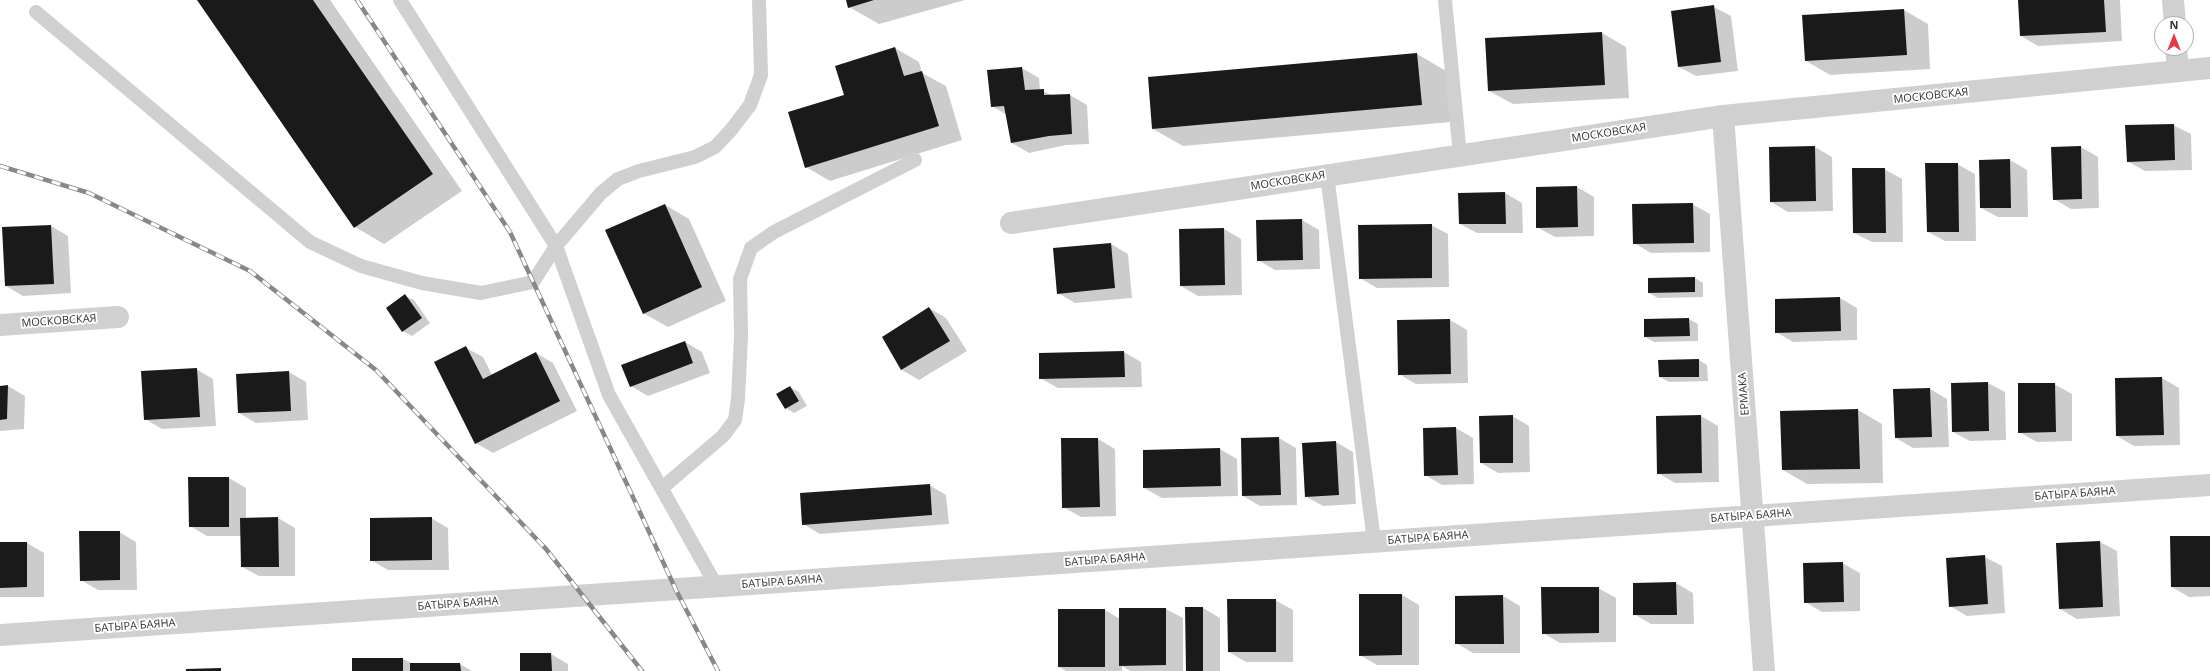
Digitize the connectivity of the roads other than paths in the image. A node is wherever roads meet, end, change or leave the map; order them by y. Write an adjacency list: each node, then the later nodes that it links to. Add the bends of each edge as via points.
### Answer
1 (400, 0): 15 (lane)
2 (759, 0): 15 (lane, via 761,75 750,106 731,130 715,147 696,157 618,179 601,193)
3 (1444, 0): 11 (lane)
4 (2173, 0): 6 (street)
5 (36, 12): 15 (lane, via 310,242 361,266 422,283 481,293 533,282)
6 (2174, 16)
7 (2177, 56): 9 (street)
8 (2210, 68): 9 (street, МОСКОВСКАЯ)
9 (2178, 71): 10 (street, МОСКОВСКАЯ)
10 (1723, 116): 11 (street, МОСКОВСКАЯ); 20 (street, ЕРМАКА)
11 (1460, 156): 13 (street, МОСКОВСКАЯ)
12 (915, 160): 19 (lane, via 774,232 751,248 740,279 741,336 735,420 723,436)
13 (1327, 175): 14 (street, МОСКОВСКАЯ); 21 (lane)
14 (1011, 222)
15 (556, 246): 19 (lane, via 609,395)
16 (118, 317): 17 (street, МОСКОВСКАЯ)
17 (0, 325)
18 (2210, 485): 20 (street, БАТЫРА БАЯНА)
19 (662, 488): 22 (lane)
20 (1753, 516): 21 (street, БАТЫРА БАЯНА); 24 (street, ЕРМАКА)
21 (1374, 541): 22 (street, БАТЫРА БАЯНА)
22 (717, 587): 23 (street, БАТЫРА БАЯНА)
23 (0, 635)
24 (1764, 671)

